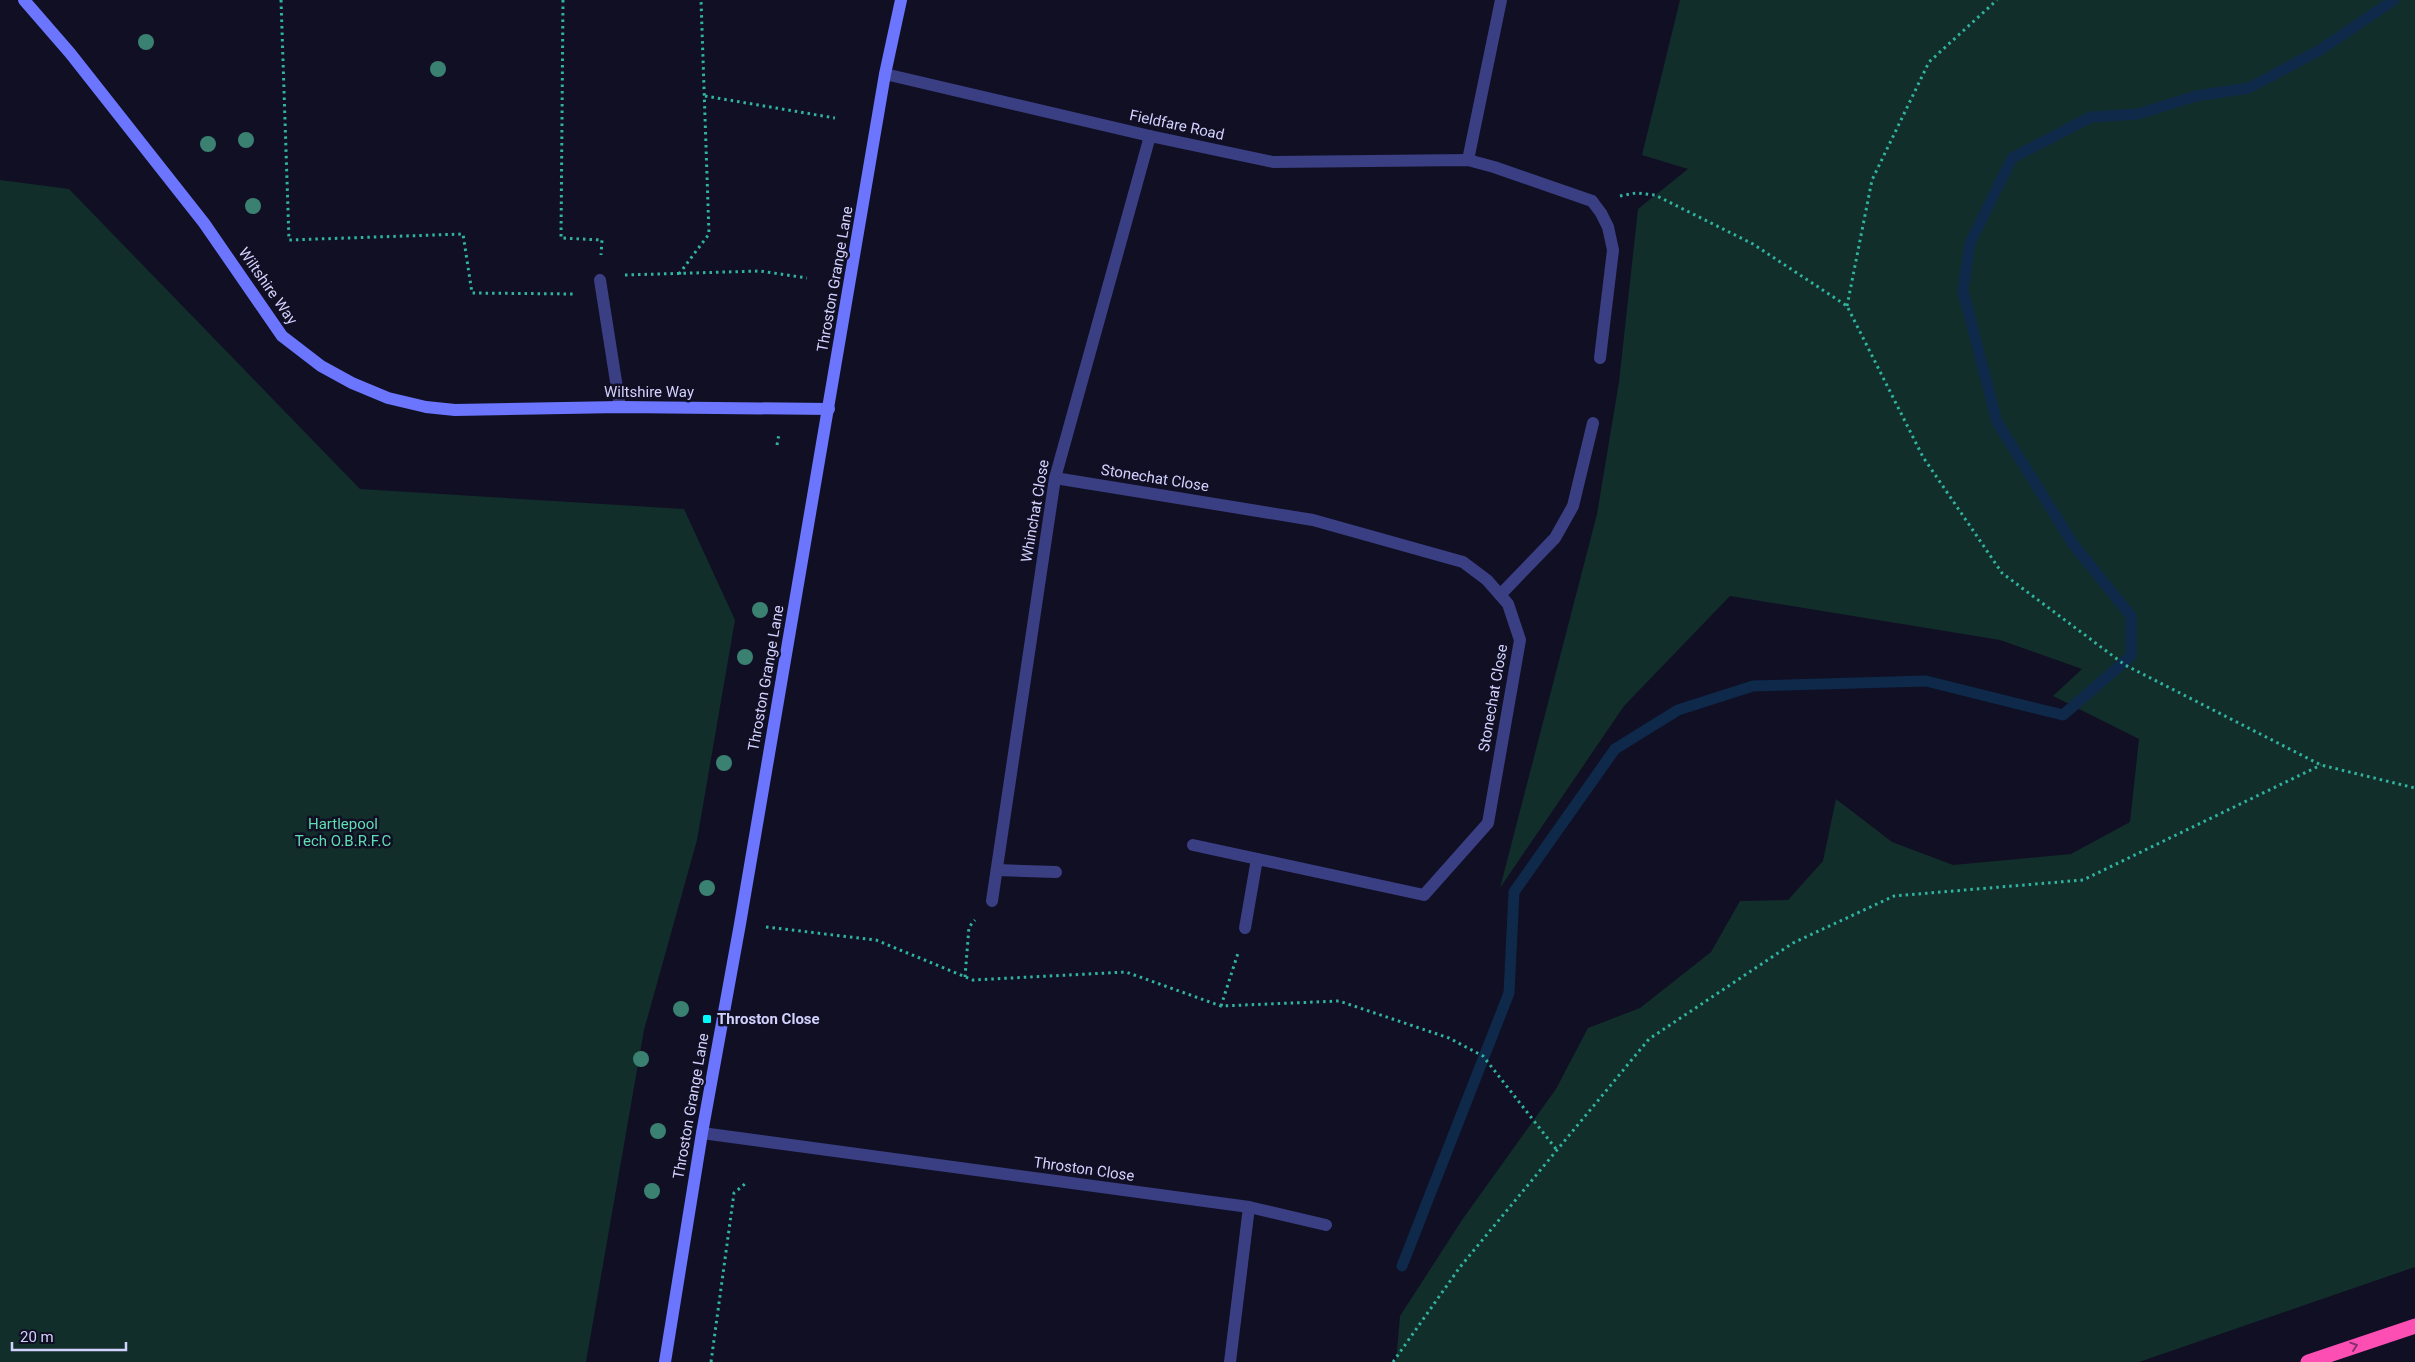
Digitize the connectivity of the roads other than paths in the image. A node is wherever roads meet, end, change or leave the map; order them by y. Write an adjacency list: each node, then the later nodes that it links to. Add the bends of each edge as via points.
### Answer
1 (24, 0): 9 (street, Wiltshire Way, via 70,53 204,224 282,336 321,366 388,398 426,407 455,410)
2 (901, 0): 4 (street, Throston Grange Lane)
3 (1501, 0): 6 (street)
4 (886, 74): 5 (street, Fieldfare Road); 10 (street, Throston Grange Lane)
5 (1150, 136): 6 (street, Fieldfare Road, via 1273,162); 12 (street, Whinchat Close)
6 (1468, 160): 8 (street, Fieldfare Road, via 1592,201 1608,227 1614,250)
7 (600, 278): 9 (street)
8 (1600, 358)
9 (620, 407): 10 (street, Wiltshire Way)
10 (829, 409): 20 (street, Throston Grange Lane)
11 (1593, 423): 13 (street, via 1573,506 1555,538)
12 (1056, 478): 13 (street, Stonechat Close, via 1313,520 1463,562 1487,580); 16 (street, Whinchat Close)
13 (1500, 595): 15 (street, Stonechat Close, via 1508,604 1520,640 1488,823 1424,895)
14 (1192, 844): 15 (street, Stonechat Close)
15 (1257, 859): 19 (street)
16 (997, 870): 17 (street); 18 (street, Whinchat Close)
17 (1056, 872)
18 (992, 901)
19 (1245, 928)
20 (702, 1133): 21 (street, Throston Close); 24 (street, Throston Grange Lane)
21 (1249, 1207): 22 (street, Throston Close); 25 (street)
22 (1326, 1225)
23 (2415, 1326): 26 (highway, one-way to 23)
24 (665, 1362)
25 (1230, 1362)
26 (2308, 1362)

